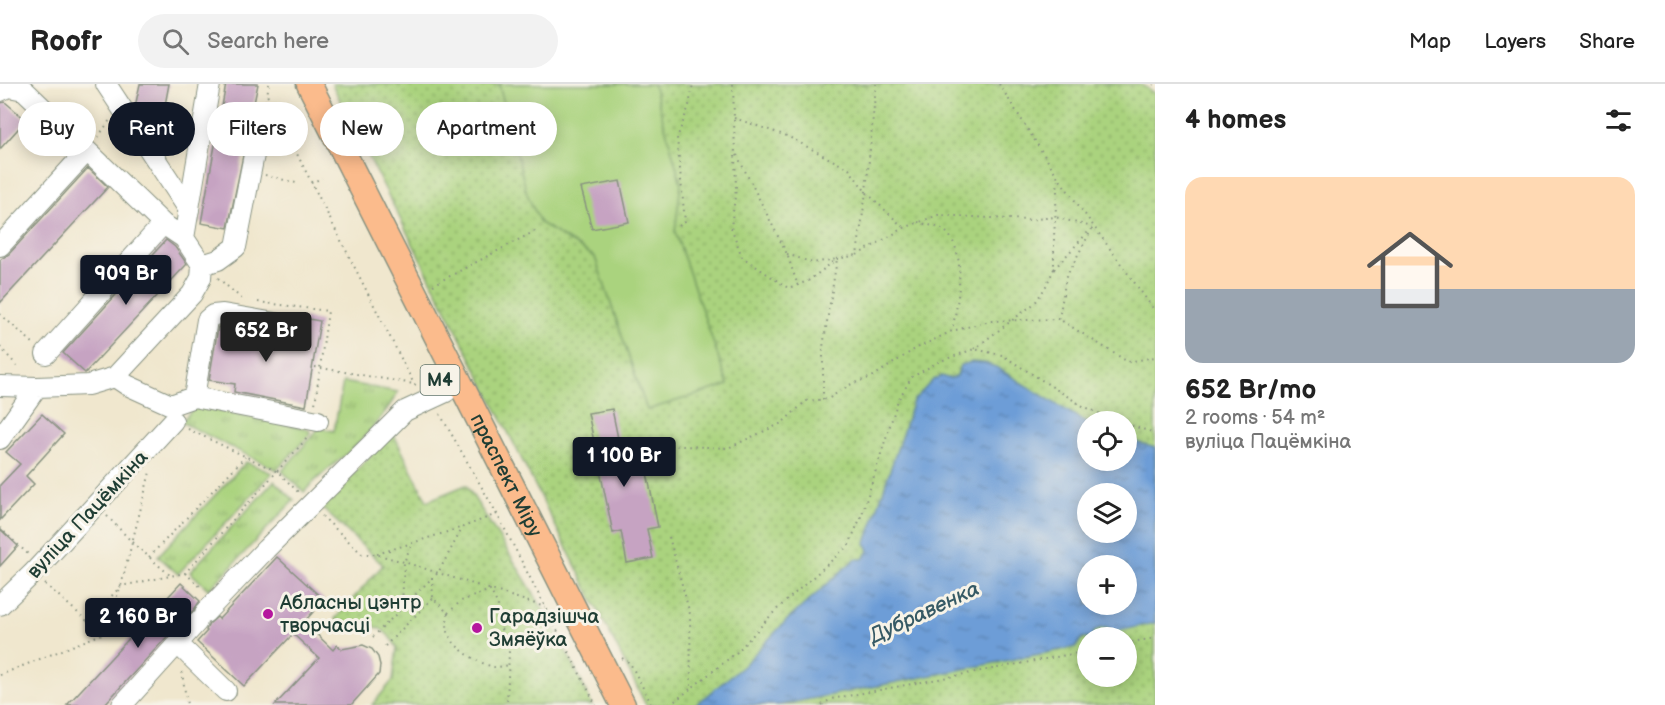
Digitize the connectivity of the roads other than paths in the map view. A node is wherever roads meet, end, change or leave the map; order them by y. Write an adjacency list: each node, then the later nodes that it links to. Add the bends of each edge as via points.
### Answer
1 (106, 84): 6 (street)
2 (210, 84): 11 (street)
3 (293, 84): 21 (main road, праспект Міру / М4)
4 (309, 84): 28 (main road, праспект Міру / М4)
5 (0, 91): 7 (street, via 9,87 24,90)
6 (122, 98): 11 (street)
7 (36, 102)
8 (82, 156): 14 (street)
9 (92, 156): 12 (street)
10 (254, 156): 15 (street, via 236,247 218,260)
11 (189, 210): 13 (street)
12 (163, 224): 13 (street); 17 (street)
13 (183, 238): 15 (street)
14 (0, 246)
15 (202, 264): 18 (street, via 201,278 192,294)
16 (292, 326): 22 (street, via 213,315 207,320)
17 (46, 354)
18 (115, 377): 20 (street, via 88,385); 22 (street, via 171,405)
19 (0, 386): 20 (street)
20 (37, 387): 25 (street)
21 (439, 395): 27 (street, via 405,411); 28 (main road, праспект Міру / М4)
22 (194, 397): 23 (street)
23 (318, 421)
24 (173, 422): 26 (street, вуліца Пацёмкіна)
25 (0, 439)
26 (0, 605)
27 (178, 644): 29 (street); 30 (street)
28 (593, 673): 31 (main road, праспект Міру / М4); 32 (main road, праспект Міру / М4)
29 (226, 691)
30 (122, 705)
31 (607, 705)
32 (623, 705)

